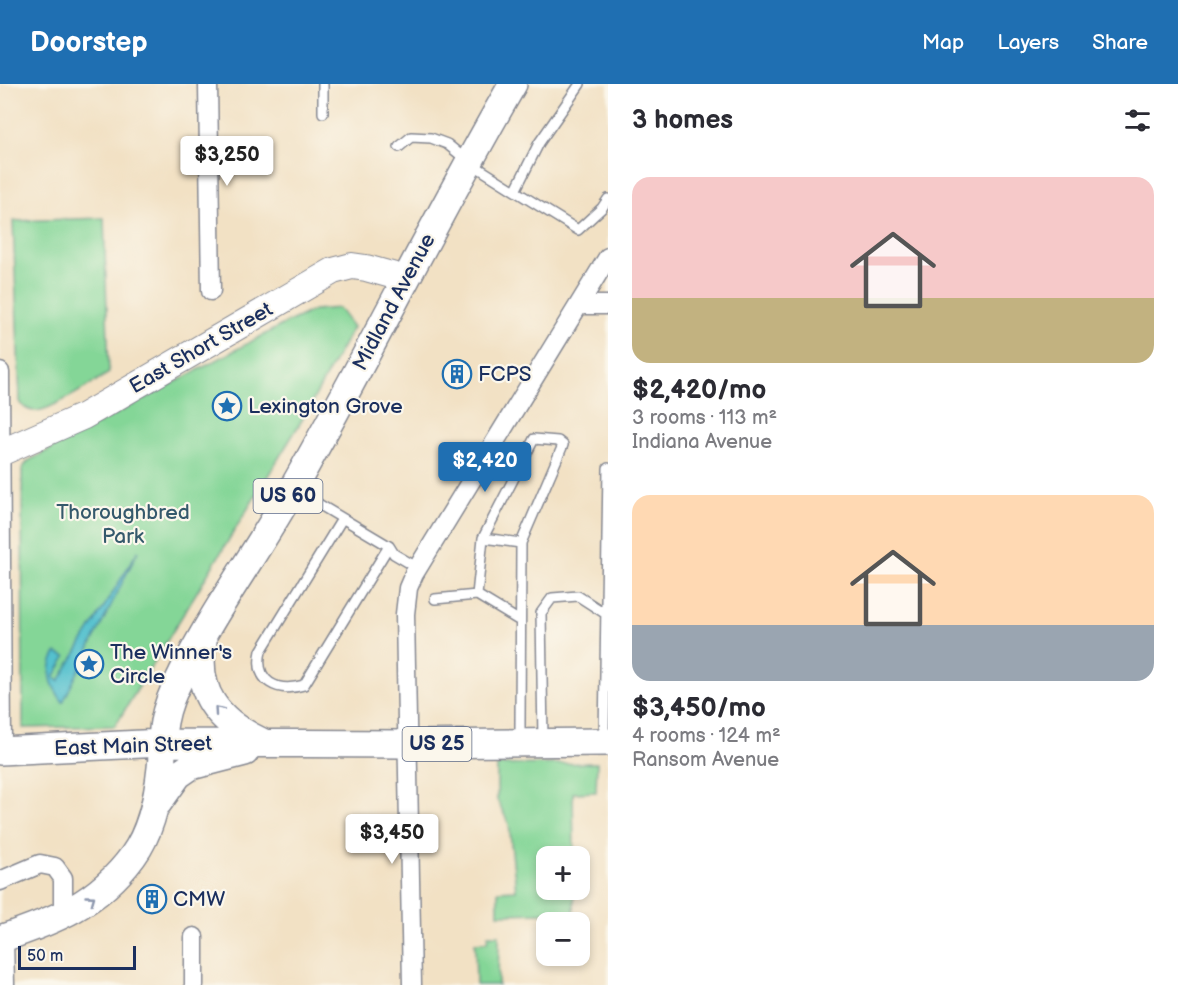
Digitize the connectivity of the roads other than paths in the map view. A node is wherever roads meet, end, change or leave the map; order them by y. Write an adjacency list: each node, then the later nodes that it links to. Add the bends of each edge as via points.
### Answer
1 (208, 84): 12 (street)
2 (322, 84): 5 (lane)
3 (513, 84): 7 (main road, Midland Avenue / US 60)
4 (580, 84): 8 (lane, via 539,143)
5 (323, 113)
6 (399, 147): 7 (lane, via 411,137 431,138 447,144)
7 (469, 162): 8 (lane); 11 (main road, Midland Avenue / US 60)
8 (515, 191): 9 (lane, via 578,230)
9 (608, 199)
10 (608, 256): 14 (street)
11 (405, 279): 16 (main road, East Short Street, via 366,268 333,272 84,416); 18 (main road, Midland Avenue / US 60)
12 (211, 291)
13 (608, 304): 14 (street)
14 (579, 305): 23 (street)
15 (0, 372): 16 (street)
16 (1, 453): 34 (street)
17 (608, 468): 26 (lane)
18 (293, 489): 19 (lane); 28 (main road, Midland Avenue / US 60)
19 (342, 519): 22 (lane); 22 (lane, via 261,651 261,673 268,682 278,687 304,685)
20 (483, 538): 21 (lane); 21 (lane, via 534,439 558,441 563,445); 24 (lane)
21 (520, 543): 27 (lane)
22 (389, 546): 23 (lane, via 394,554)
23 (418, 568): 33 (street, via 408,588 405,614)
24 (477, 595): 25 (lane); 27 (lane)
25 (435, 599)
26 (606, 614): 29 (lane); 31 (lane, via 579,596 552,598 541,613)
27 (520, 621): 31 (lane)
28 (205, 631): 30 (main road, Midland Avenue / US 60, via 172,694); 32 (main road, East Main Street, one-way to 28, via 244,734 212,705 201,673)
29 (606, 742): 31 (main road, East Main Street / US 25)
30 (162, 743): 32 (main road, East Main Street / US 25); 34 (main road, East Main Street / US 25); 35 (main road, Midland Avenue)
31 (531, 743): 33 (main road, East Main Street / US 25)
32 (265, 744): 33 (main road, East Main Street / US 25); 35 (main road, via 191,766 170,784)
33 (408, 744): 42 (street)
34 (1, 751)
35 (152, 812): 37 (main road, one-way to 35, via 119,874 135,854)
36 (0, 882): 37 (street, via 40,864 55,867 63,878)
37 (63, 916): 39 (main road)
38 (194, 937): 41 (street)
39 (2, 939): 40 (street)
40 (5, 985)
41 (194, 985)
42 (412, 985)

